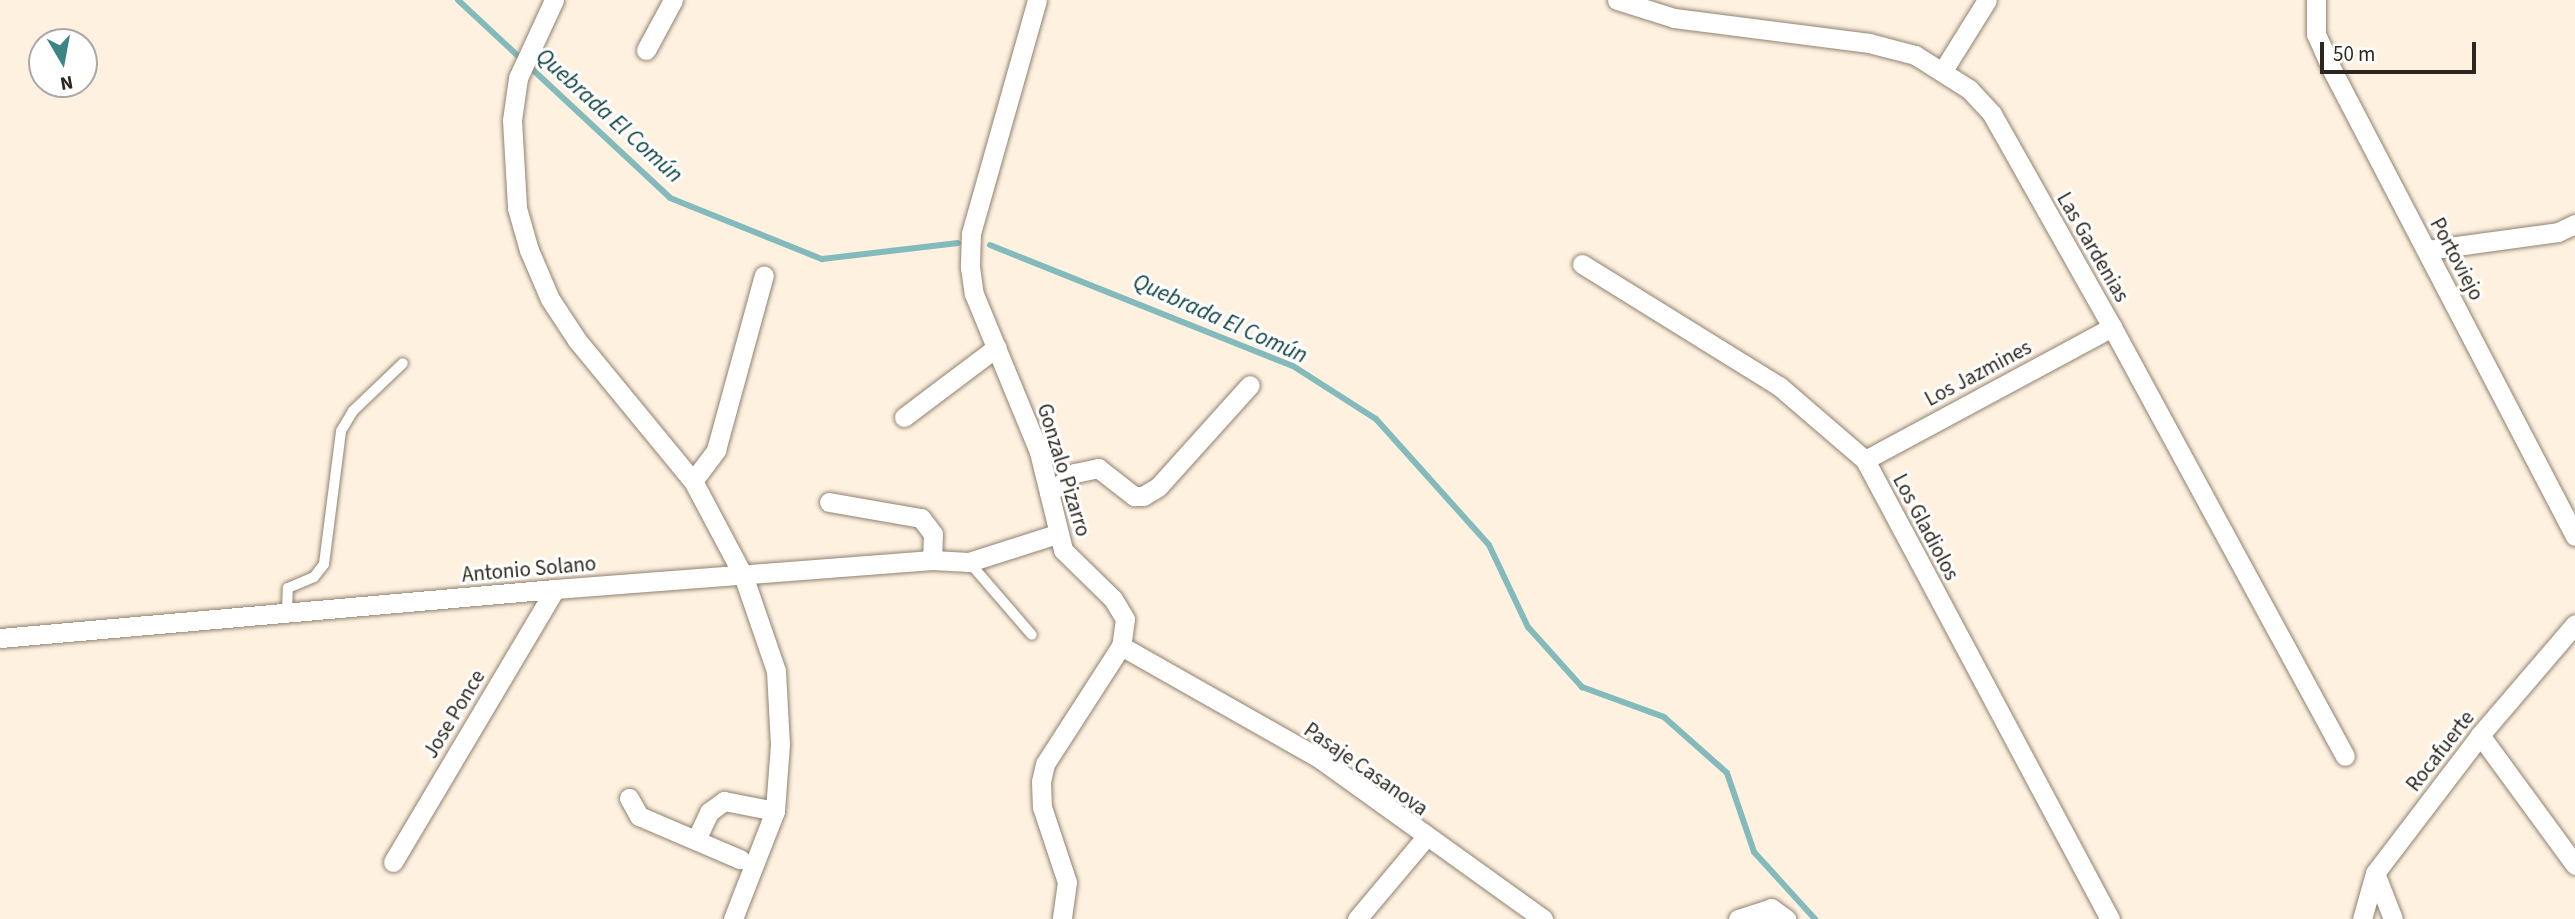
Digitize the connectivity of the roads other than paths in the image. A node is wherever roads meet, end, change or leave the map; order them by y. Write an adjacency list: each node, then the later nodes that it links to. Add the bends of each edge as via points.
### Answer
1 (554, 0): 19 (street, via 518,78 512,120 517,208 529,250 550,299 577,340)
2 (673, 0): 7 (street)
3 (1037, 0): 14 (street, Gonzalo Pizarro, via 971,234 974,294)
4 (1987, 0): 8 (street)
5 (2316, 0): 10 (street, Portoviejo, via 2316,34 2330,66)
6 (1631, 2): 8 (street, Las Gardenias, via 1674,18 1869,43)
7 (646, 50)
8 (1944, 69): 13 (street, Las Gardenias, via 1992,114)
9 (2575, 224): 10 (street, via 2558,232)
10 (2427, 250): 23 (street, Portoviejo)
11 (1582, 264): 18 (street, Los Gladiolos, via 1779,386)
12 (764, 275): 19 (street, via 716,450)
13 (2112, 327): 18 (street, Los Jazmines); 34 (street, Las Gardenias)
14 (997, 347): 17 (street); 20 (street, Gonzalo Pizarro, via 1039,452)
15 (402, 363): 28 (lane, via 353,411 341,431 324,564 314,577 288,588)
16 (1250, 385): 20 (street, via 1158,487 1143,496 1134,496 1098,468 1075,473)
17 (904, 417)
18 (1865, 460): 49 (street, Los Gladiolos)
19 (693, 481): 26 (street)
20 (1049, 493): 22 (street, Gonzalo Pizarro)
21 (829, 502): 24 (street, via 921,517 933,534)
22 (1057, 534): 25 (street, Antonio Solano); 32 (street, Gonzalo Pizarro, via 1072,561 1122,611 1126,627)
23 (2575, 536)
24 (932, 560): 25 (street, Antonio Solano); 26 (street, Antonio Solano)
25 (969, 562): 30 (lane)
26 (743, 575): 27 (street, Antonio Solano); 36 (street, via 776,671 780,744)
27 (555, 589): 28 (street, Antonio Solano); 40 (street, Jose Ponce)
28 (287, 611): 31 (street, Antonio Solano)
29 (2575, 624): 33 (street, Rocafuerte)
30 (1032, 635)
31 (0, 638)
32 (1121, 646): 37 (street, Pasaje Casanova, via 1319,758); 44 (street, via 1045,764 1041,780 1042,807 1067,882)
33 (2480, 735): 41 (street); 42 (street, Rocafuerte)
34 (2345, 756)
35 (629, 798): 38 (street, via 639,816)
36 (775, 811): 38 (street, via 724,801 709,812); 43 (street)
37 (1425, 838): 45 (street); 46 (street, Pasaje Casanova)
38 (696, 840): 39 (street)
39 (740, 859)
40 (393, 862)
41 (2575, 865)
42 (2375, 873): 50 (street, Rocafuerte); 51 (street)
43 (733, 919)
44 (1062, 919)
45 (1357, 919)
46 (1542, 919)
47 (1738, 919): 48 (street, via 1771,908)
48 (1786, 919)
49 (2110, 919)
50 (2362, 919)
51 (2393, 919)

